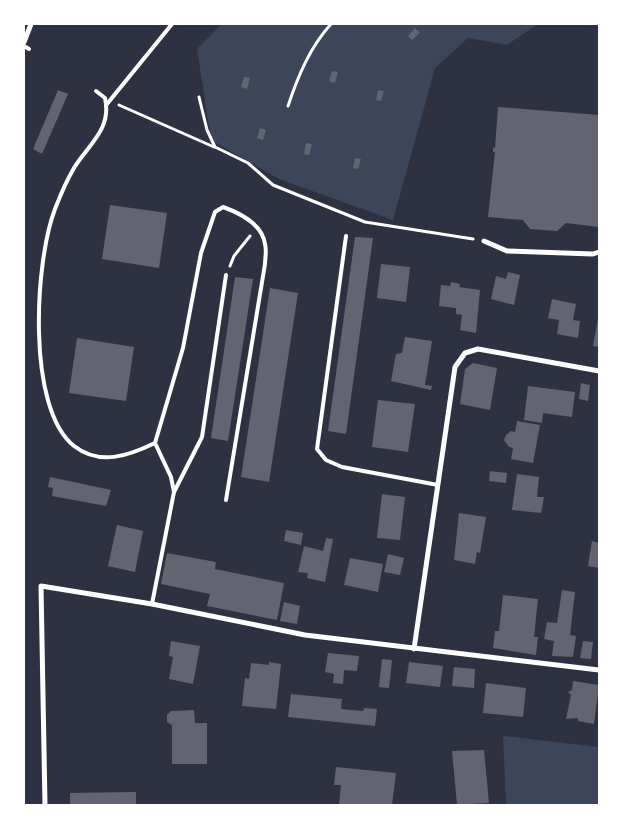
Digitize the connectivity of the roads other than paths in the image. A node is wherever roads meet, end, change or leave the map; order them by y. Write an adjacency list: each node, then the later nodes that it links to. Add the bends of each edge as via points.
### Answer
1 (30, 24): 3 (street)
2 (172, 24): 6 (lane)
3 (24, 44): 4 (lane)
4 (29, 49)
5 (96, 91): 6 (lane)
6 (108, 102): 12 (lane, via 102,130 74,168 55,209 43,249 39,284 42,371 48,406 55,422 67,441 83,453 107,458 129,456)
7 (346, 236): 13 (lane, via 317,449 326,460 342,467)
8 (484, 241): 9 (street, via 506,251)
9 (599, 252)
10 (226, 275): 14 (lane, via 202,438)
11 (599, 371): 13 (street, via 478,349 464,353 455,367)
12 (155, 443): 14 (lane, via 171,477); 15 (lane, via 183,348 201,253 215,212 223,207 242,214 257,228 266,244)
13 (438, 486): 17 (street)
14 (174, 492): 16 (lane)
15 (226, 500)
16 (152, 604): 17 (street, via 306,635); 19 (street, via 41,586)
17 (414, 649): 18 (street)
18 (599, 670)
19 (45, 805)

